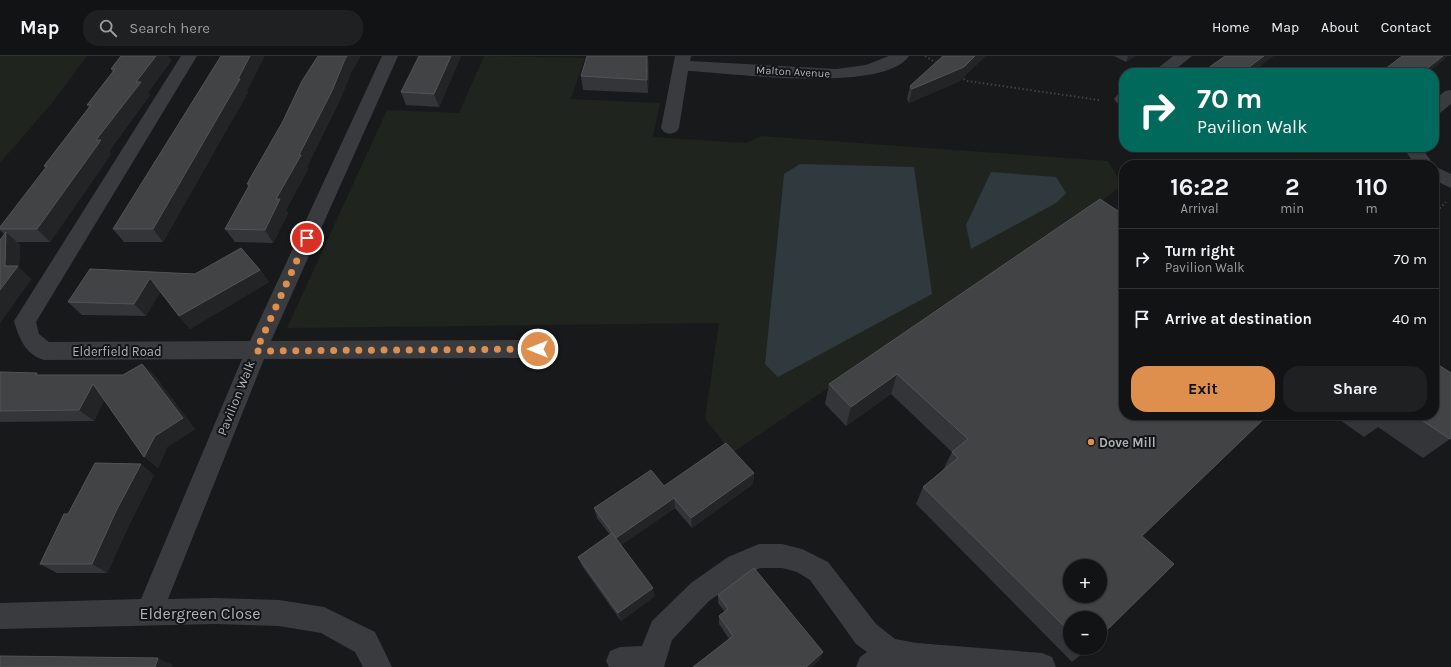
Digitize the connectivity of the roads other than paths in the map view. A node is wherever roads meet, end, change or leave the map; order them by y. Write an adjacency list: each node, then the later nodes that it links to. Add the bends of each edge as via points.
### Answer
1 (189, 56): 13 (street, Elderfield Road, via 25,321 30,338 44,351)
2 (390, 56): 13 (street, Pavilion Walk)
3 (900, 56): 5 (street, Malton Avenue, via 881,66 847,73 811,74)
4 (1184, 56): 6 (street)
5 (682, 61): 9 (street)
6 (1167, 68)
7 (1451, 95): 8 (street)
8 (1439, 105)
9 (670, 128)
10 (1439, 175): 11 (street)
11 (1451, 182)
12 (538, 349): 13 (street, Elderfield Road)
13 (256, 351): 14 (street, Pavilion Walk)
14 (148, 613): 15 (street, Eldergreen Close); 19 (street, Eldergreen Close, via 279,613 324,620 365,642)
15 (0, 616)
16 (880, 659): 18 (street, via 866,634 819,571 802,561 782,556 759,556 737,566 700,592 662,631); 20 (street, via 917,657)
17 (620, 661): 18 (street)
18 (650, 663)
19 (378, 667)
20 (1042, 667)

